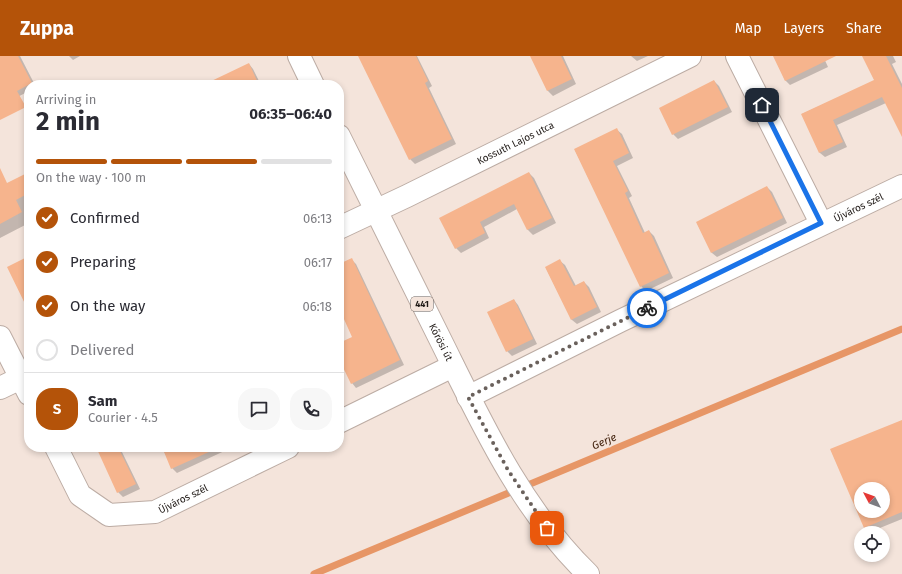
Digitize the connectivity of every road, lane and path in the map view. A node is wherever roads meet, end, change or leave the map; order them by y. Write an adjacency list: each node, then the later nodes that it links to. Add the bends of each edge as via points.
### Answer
1 (299, 56): 4 (street)
2 (690, 56): 7 (street, Kossuth Lajos utca)
3 (737, 56): 8 (street)
4 (311, 80)
5 (344, 146): 7 (street, Kőrösi út / 441)
6 (902, 186): 8 (street, Újváros szél)
7 (376, 211): 9 (street, Kossuth Lajos utca); 11 (street, Kőrösi út / 441)
8 (821, 223): 15 (street, Újváros szél)
9 (344, 226)
10 (0, 337): 12 (street)
11 (453, 366): 15 (street, Kőrösi út / 441); 16 (street)
12 (24, 379)
13 (24, 382): 14 (street)
14 (0, 388)
15 (468, 397): 19 (street, Kőrösi út / 441, via 528,502 557,541)
16 (344, 420)
17 (58, 452): 18 (street, Újváros szél, via 80,495 109,515 155,512)
18 (278, 452)
19 (588, 574)

